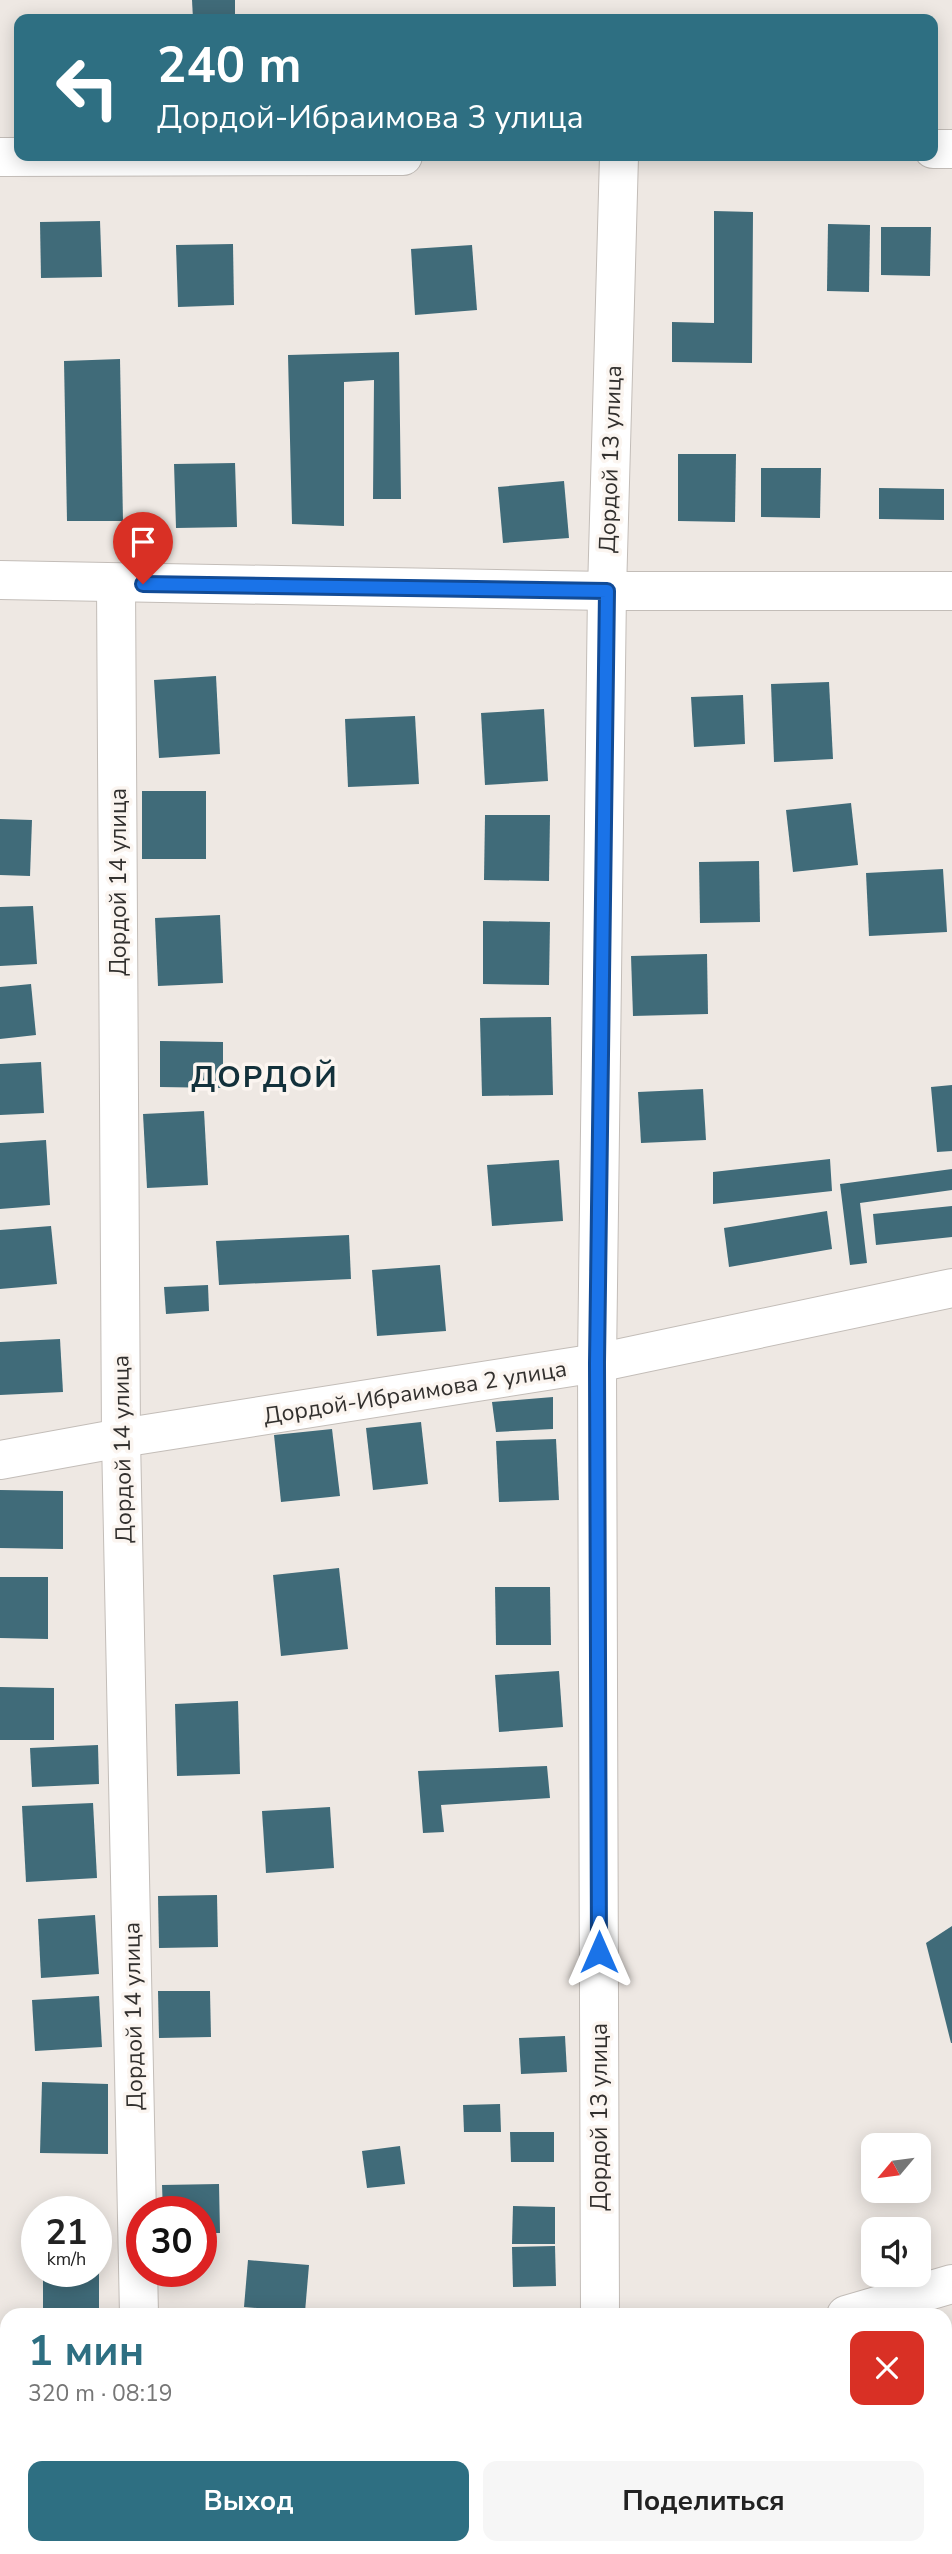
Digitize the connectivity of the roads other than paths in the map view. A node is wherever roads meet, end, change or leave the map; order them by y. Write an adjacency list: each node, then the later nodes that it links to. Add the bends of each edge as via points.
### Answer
1 (619, 161): 4 (street, Дордой 13 улица)
2 (0, 580): 3 (street)
3 (116, 583): 4 (street); 8 (street, Дордой 14 улица)
4 (607, 591): 5 (street); 7 (street, Дордой 13 улица)
5 (952, 591)
6 (952, 1288): 7 (street, Дордой-Ибраимова 2 улица)
7 (597, 1363): 8 (street, Дордой-Ибраимова 2 улица); 12 (street, Дордой 13 улица)
8 (121, 1438): 9 (street, Дордой-Ибраимова 2 улица); 11 (street, Дордой 14 улица)
9 (0, 1460)
10 (952, 2284): 13 (street)
11 (139, 2308)
12 (600, 2308)
13 (873, 2308)

